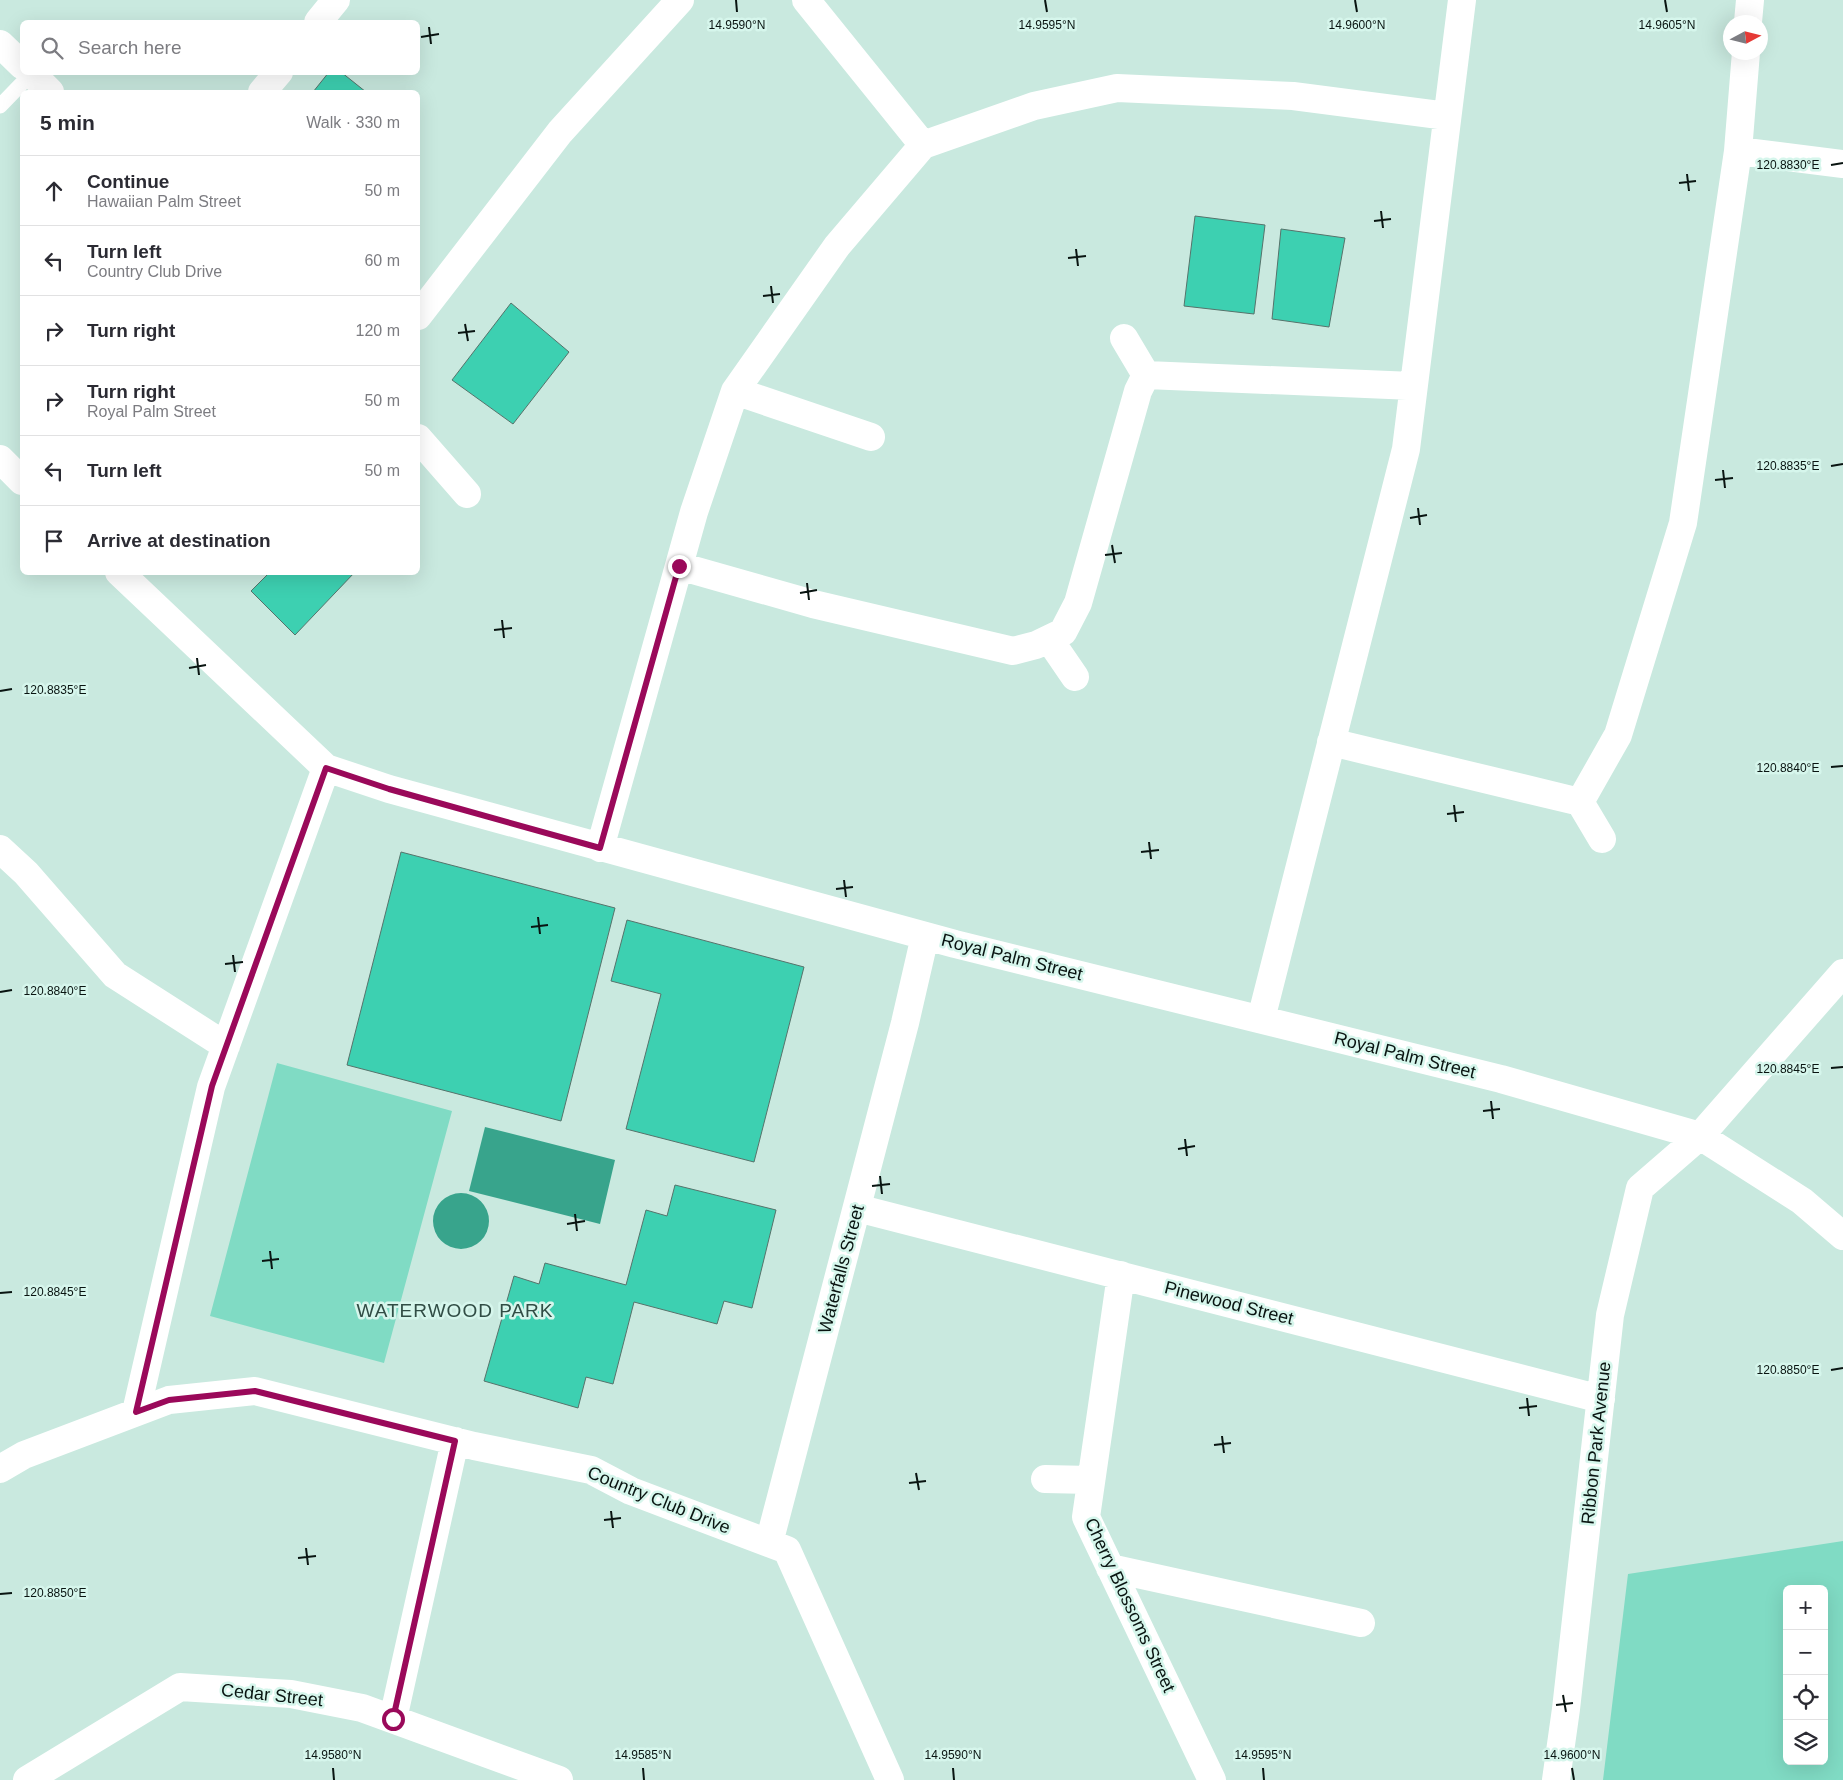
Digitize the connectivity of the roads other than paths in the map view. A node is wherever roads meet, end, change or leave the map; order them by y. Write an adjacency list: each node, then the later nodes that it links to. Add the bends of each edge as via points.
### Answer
1 (336, 0): 7 (street)
2 (680, 0): 21 (street, via 560,132)
3 (806, 0): 18 (street)
4 (1462, 0): 17 (street)
5 (1750, 0): 6 (street)
6 (1749, 15)
7 (320, 20)
8 (0, 44): 10 (street)
9 (1745, 60): 19 (street)
10 (20, 63)
11 (24, 75): 16 (lane)
12 (33, 75): 14 (street)
13 (276, 75): 15 (street)
14 (48, 90)
15 (264, 90)
16 (0, 106)
17 (1447, 116): 18 (street, via 1293,96 1117,88 1034,106); 24 (street)
18 (923, 145): 25 (street, via 836,246)
19 (1738, 151): 20 (street); 37 (street, via 1683,523 1618,735)
20 (1843, 164)
21 (420, 313)
22 (1124, 338): 23 (street)
23 (1146, 375): 24 (street); 33 (street, via 1138,391 1078,603 1063,632)
24 (1413, 386): 35 (street, via 1406,450)
25 (735, 392): 26 (street); 31 (street)
26 (871, 437)
27 (420, 440): 30 (street)
28 (0, 460): 29 (street)
29 (20, 479)
30 (467, 494)
31 (679, 566): 33 (street, via 813,604 1013,651 1036,646); 39 (street)
32 (122, 575): 36 (street)
33 (1049, 639): 34 (street)
34 (1075, 678)
35 (1331, 742): 37 (street); 43 (street)
36 (326, 768): 39 (street, Royal Palm Street, via 389,789); 44 (street)
37 (1580, 802): 38 (street)
38 (1602, 839)
39 (600, 848): 41 (street, Royal Palm Street)
40 (0, 849): 44 (street, via 26,873 115,975)
41 (926, 936): 43 (street, Royal Palm Street); 46 (street, Waterfalls Street)
42 (1843, 973): 45 (street, Ribbon Park Avenue)
43 (1261, 1019): 45 (street, Royal Palm Street, via 1502,1079)
44 (226, 1046): 50 (street, via 212,1086)
45 (1700, 1136): 47 (street, Royal Palm Street, via 1802,1201); 49 (street, Ribbon Park Avenue, via 1640,1188 1610,1315)
46 (857, 1208): 48 (street, Pinewood Street); 55 (street, Waterfalls Street)
47 (1843, 1236)
48 (1122, 1275): 49 (street, Pinewood Street); 54 (street, Cherry Blossoms Street)
49 (1601, 1398): 63 (street, Ribbon Park Avenue)
50 (136, 1412): 51 (street, Country Club Drive, via 169,1400 255,1391); 52 (street, Country Club Drive, via 24,1455)
51 (455, 1441): 55 (street, Country Club Drive, via 591,1470 631,1491); 58 (street)
52 (0, 1470)
53 (1045, 1479): 54 (street)
54 (1091, 1480): 56 (street, Cherry Blossoms Street, via 1086,1517)
55 (769, 1543): 61 (street, Country Club Drive, via 787,1550)
56 (1110, 1568): 57 (street); 62 (street, Cherry Blossoms Street)
57 (1361, 1623)
58 (393, 1719): 59 (street, Cedar Street, via 362,1708 291,1694 180,1687); 60 (street, Cedar Street)
59 (27, 1780)
60 (559, 1780)
61 (890, 1780)
62 (1212, 1780)
63 (1556, 1780)

